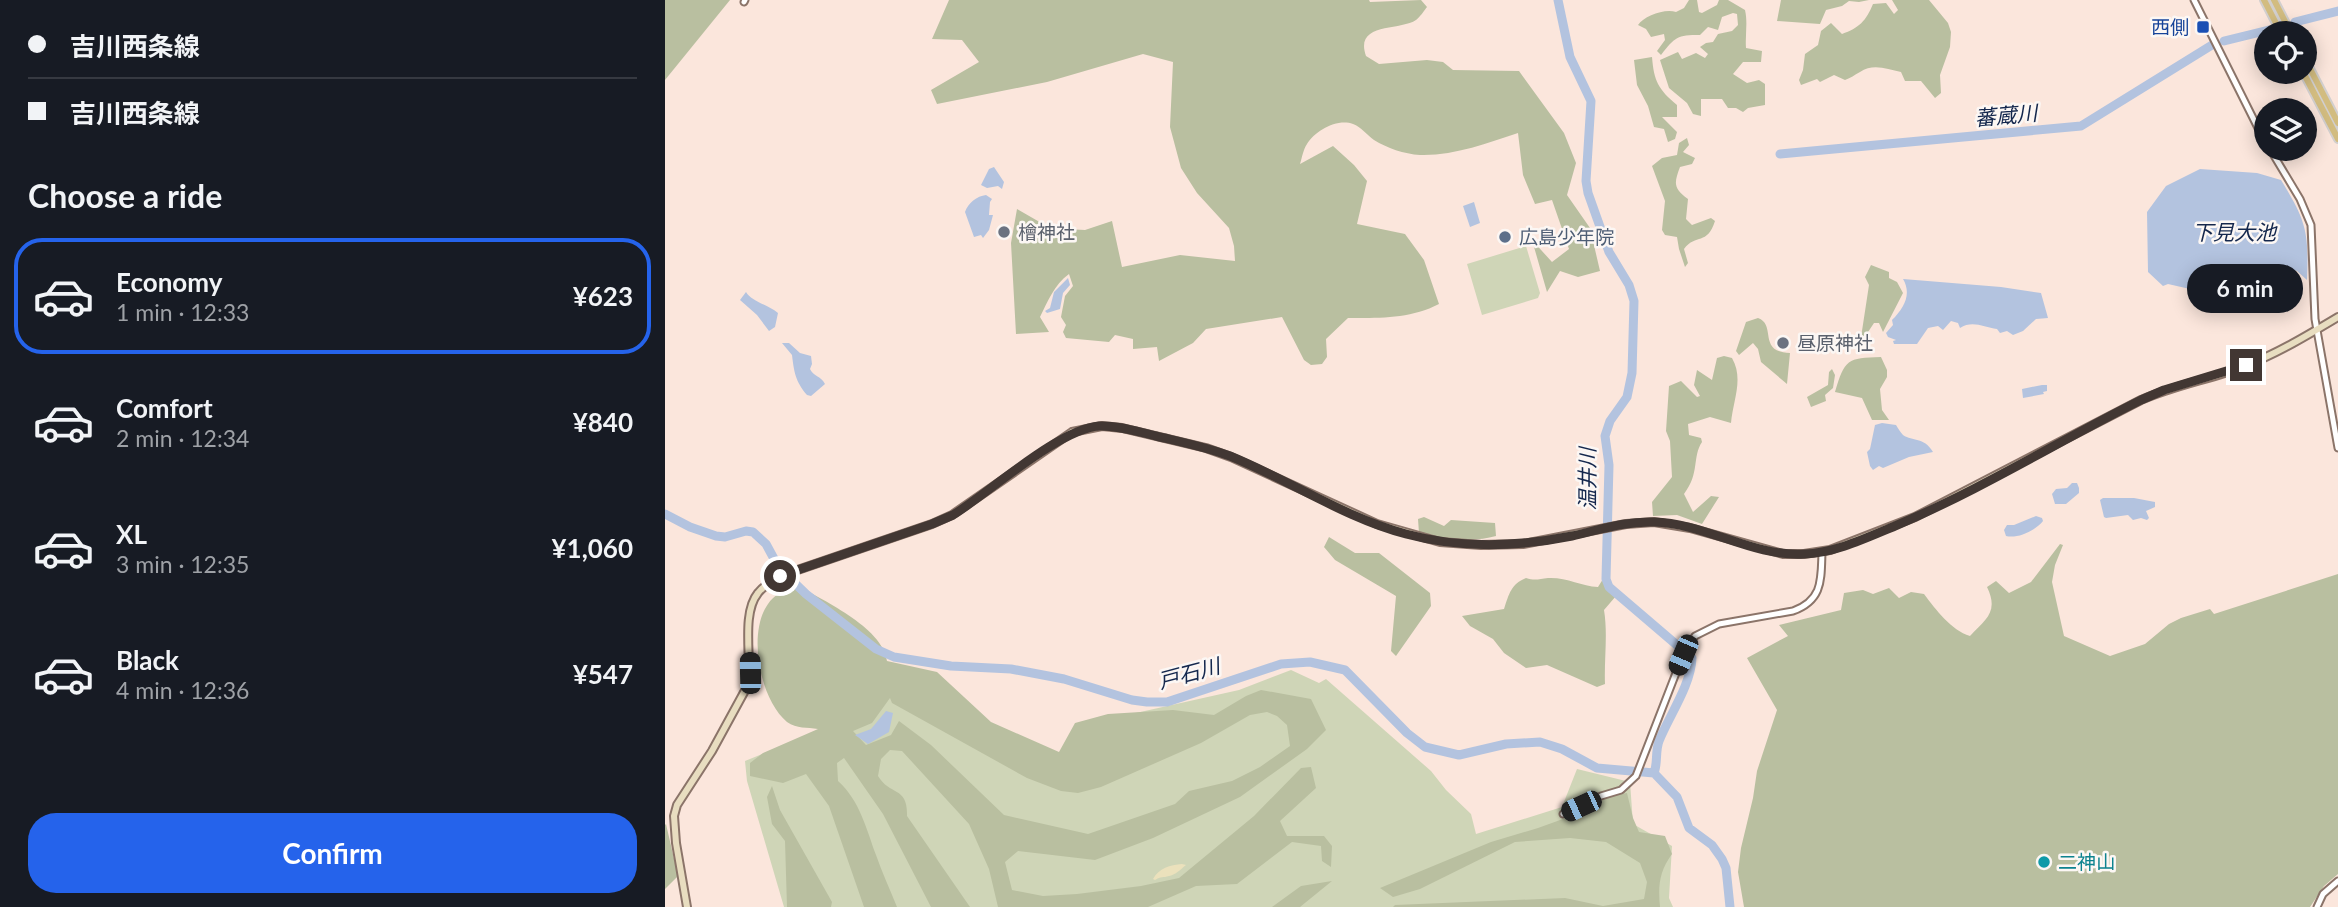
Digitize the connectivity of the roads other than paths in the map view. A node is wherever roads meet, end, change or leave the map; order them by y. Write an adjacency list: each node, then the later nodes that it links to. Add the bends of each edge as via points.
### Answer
1 (2194, 0): 8 (street)
2 (2264, 0): 4 (main road)
3 (2274, 0): 5 (main road)
4 (2275, 21)
5 (2285, 21)
6 (2317, 82): 9 (main road)
7 (2309, 84): 10 (main road)
8 (2254, 120)
9 (2338, 123)
10 (2338, 139)
11 (2277, 161): 13 (street, via 2311,225)
12 (2338, 317): 13 (main road)
13 (2317, 330): 14 (street); 15 (main road, via 2246,365 2141,400 1916,517)
14 (2338, 448)
15 (1822, 552): 16 (street, via 1818,592 1804,607 1719,624 1695,636 1683,655 1636,776 1621,790); 18 (main road, via 1783,554 1654,522 1523,544 1440,542 1377,524 1206,447 1122,428 1103,426 1072,432 953,515 780,576 755,595 749,618 748,685 674,816)
16 (1563, 814)
17 (2338, 881): 19 (street)
18 (687, 907)
19 (2316, 907)

